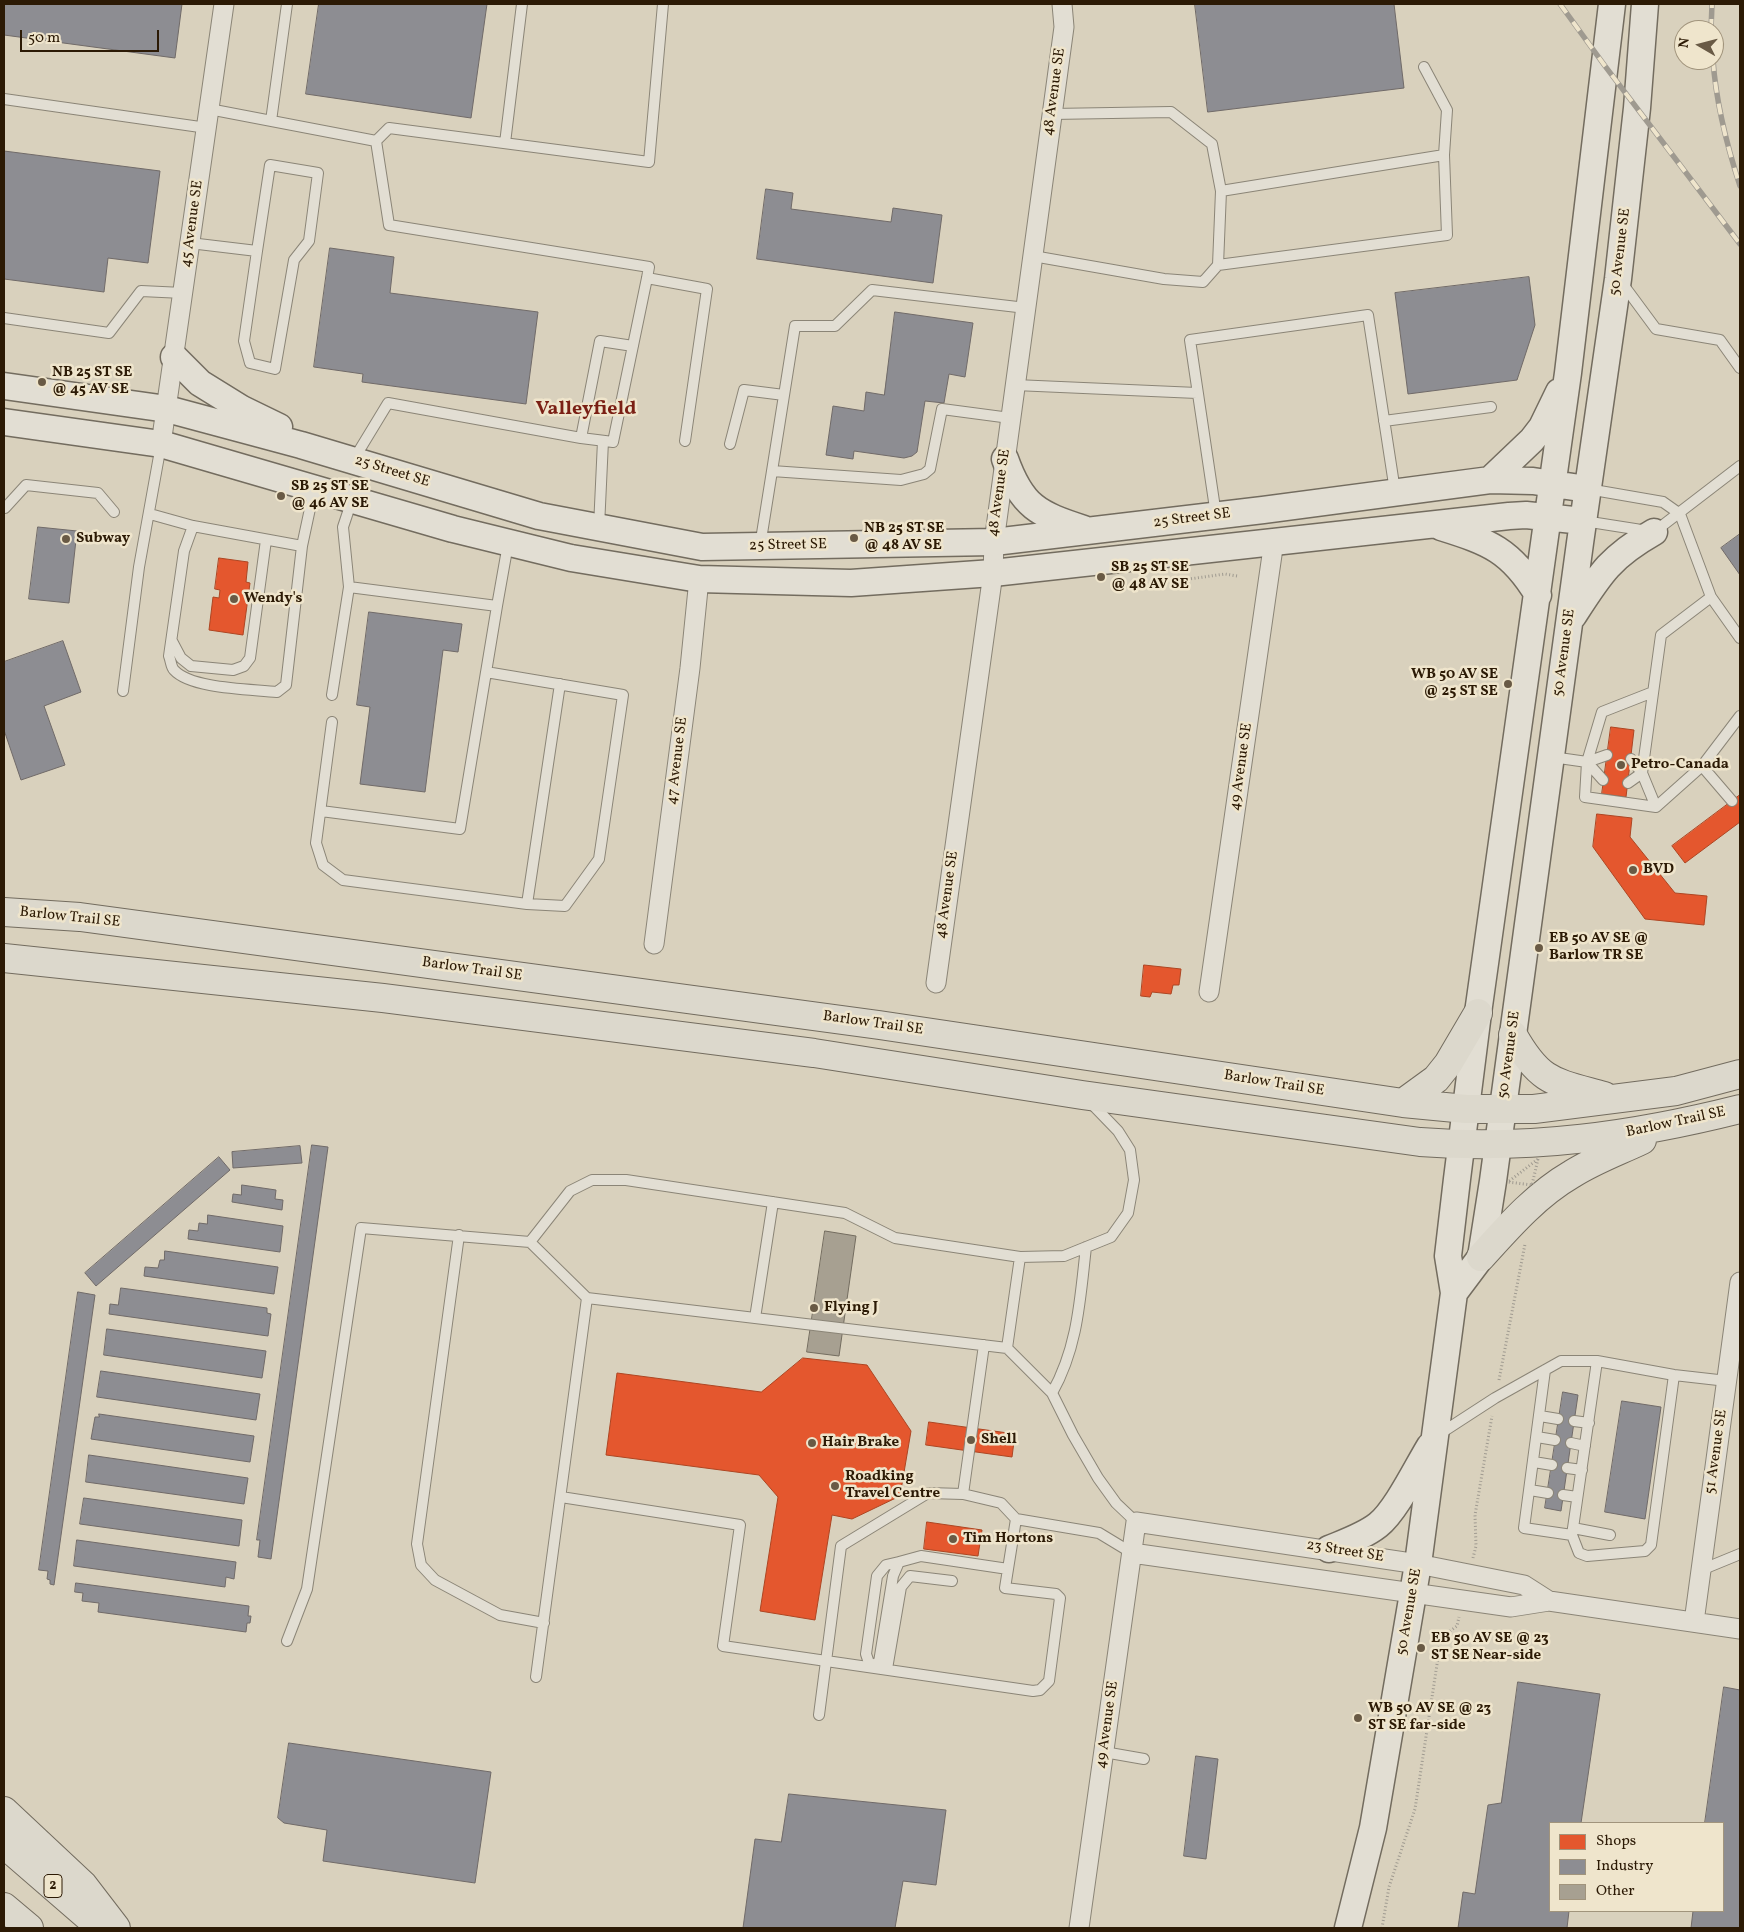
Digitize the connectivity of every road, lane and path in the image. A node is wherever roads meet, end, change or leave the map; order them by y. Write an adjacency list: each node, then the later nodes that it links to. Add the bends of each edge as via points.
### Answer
1 (224, 4): 10 (street, 45 Avenue SE)
2 (287, 4): 12 (lane)
3 (522, 4): 15 (lane)
4 (663, 4): 15 (lane, via 648,162)
5 (1062, 4): 11 (street, 48 Avenue SE, via 1064,27)
6 (1612, 4): 30 (street, 50 Avenue SE)
7 (1645, 4): 23 (street, 50 Avenue SE)
8 (1424, 67): 16 (lane, via 1447,110)
9 (4, 99): 13 (lane)
10 (209, 109): 12 (lane); 13 (street, 45 Avenue SE)
11 (1052, 114): 17 (lane, via 1170,112 1212,144); 20 (street, 48 Avenue SE)
12 (270, 121): 14 (lane)
13 (207, 128): 18 (street, 45 Avenue SE)
14 (376, 141): 15 (lane, via 389,128); 22 (lane, via 389,225 649,267)
15 (505, 143)
16 (1444, 156): 17 (lane); 21 (lane, via 1447,235)
17 (1220, 191): 21 (lane)
18 (190, 243): 19 (lane); 24 (street, 45 Avenue SE)
19 (258, 251): 19 (lane, via 244,341 250,363 275,369 294,260 309,241 318,172 270,165)
20 (1032, 256): 21 (lane, via 1164,279 1203,282); 25 (street, 48 Avenue SE)
21 (1218, 265)
22 (646, 278): 27 (lane); 42 (lane, via 707,289)
23 (1618, 279): 29 (lane, via 1656,330 1720,340); 53 (street, 50 Avenue SE)
24 (183, 294): 26 (lane, via 141,291 109,333); 28 (street, 45 Avenue SE)
25 (1026, 308): 31 (street, 48 Avenue SE); 34 (lane, via 872,290 834,326 795,326)
26 (4, 318)
27 (633, 346): 40 (lane, via 600,341); 41 (lane, via 613,442)
28 (174, 357): 36 (street, 45 Avenue SE); 44 (street, via 200,383 280,428)
29 (1740, 368)
30 (1568, 373): 50 (street, via 1542,427 1525,448); 51 (street, 50 Avenue SE)
31 (1015, 385): 33 (lane); 37 (street, 48 Avenue SE)
32 (4, 386): 36 (street, 25 Street SE)
33 (1197, 393): 38 (lane, via 1190,340 1368,316); 61 (lane)
34 (784, 395): 45 (lane, via 744,390); 49 (lane)
35 (1491, 407): 38 (lane)
36 (167, 409): 43 (street, 45 Avenue SE); 44 (street, 25 Street SE)
37 (1010, 418): 46 (street, 48 Avenue SE); 49 (lane, via 942,409 930,469 901,480)
38 (1384, 421): 54 (lane)
39 (4, 422): 43 (street, 25 Street SE)
40 (582, 438): 41 (lane); 47 (lane, via 388,403)
41 (603, 441): 66 (lane)
42 (685, 441)
43 (162, 444): 52 (street, 25 Street SE); 59 (lane)
44 (301, 444): 47 (street, 25 Street SE)
45 (730, 444)
46 (1005, 459): 67 (street, via 1011,477 1029,505 1044,514); 71 (street, 48 Avenue SE)
47 (353, 460): 57 (street, 25 Street SE)
48 (1740, 466): 60 (lane)
49 (772, 471): 74 (lane)
50 (1490, 480): 51 (street, 25 Street SE); 54 (street, 25 Street SE)
51 (1553, 484): 53 (street, 25 Street SE); 62 (street, 50 Avenue SE)
52 (314, 489): 55 (street, 25 Street SE); 73 (lane)
53 (1587, 489): 60 (lane, via 1663,502); 63 (street, 50 Avenue SE)
54 (1395, 491): 61 (street, 25 Street SE)
55 (352, 500): 72 (street, 25 Street SE); 79 (lane, via 343,526)
56 (5, 508): 58 (lane, via 26,485 98,493)
57 (515, 509): 66 (street, 25 Street SE); 72 (street)
58 (114, 512)
59 (150, 514): 65 (lane); 88 (lane, via 139,567)
60 (1680, 514): 68 (lane); 81 (lane)
61 (1216, 516): 67 (street, 25 Street SE)
62 (1548, 516): 63 (street, 25 Street SE); 64 (street, 25 Street SE, via 1508,516); 80 (street, 50 Avenue SE)
63 (1583, 521): 68 (lane); 83 (street, 50 Avenue SE)
64 (1430, 524): 70 (street, 25 Street SE); 80 (street, via 1470,536 1507,556 1526,575)
65 (193, 526): 69 (lane); 85 (lane, via 184,552)
66 (599, 527): 74 (street, 25 Street SE, via 702,547)
67 (1090, 530): 71 (street, 25 Street SE)
68 (1654, 532): 83 (street, via 1627,547 1607,566)
69 (266, 540): 73 (lane); 85 (lane, via 250,658 244,666 233,670 191,666 181,658)
70 (1274, 541): 75 (street, 25 Street SE); 109 (street, 49 Avenue SE)
71 (994, 542): 74 (street, 25 Street SE); 75 (street, 48 Avenue SE)
72 (508, 543): 77 (street, 25 Street SE, via 571,558); 82 (lane)
73 (302, 546): 85 (lane, via 286,685 277,692 194,682 181,676 172,668)
74 (760, 546)
75 (993, 573): 77 (street, 25 Street SE, via 851,583); 108 (street, 48 Avenue SE)
76 (1237, 576): 78 (path, via 1225,574)
77 (699, 578): 106 (street, 47 Avenue SE)
78 (1140, 586)
79 (349, 587): 82 (lane); 90 (lane)
80 (1538, 595): 110 (street, 50 Avenue SE)
81 (1711, 596): 84 (lane); 89 (lane, via 1661,635)
82 (497, 606): 86 (lane)
83 (1569, 623): 94 (street, 50 Avenue SE)
84 (1740, 638)
85 (172, 641)
86 (486, 672): 87 (lane); 103 (lane, via 460,829)
87 (560, 684): 104 (lane); 104 (lane, via 623,695 599,859 564,906)
88 (123, 691)
89 (1652, 692): 96 (lane, via 1602,712); 98 (lane)
90 (332, 695)
91 (1740, 716): 97 (lane)
92 (332, 722): 103 (lane)
93 (1607, 755): 96 (lane)
94 (1551, 757): 96 (lane); 111 (street, 50 Avenue SE)
95 (1631, 758): 98 (lane)
96 (1587, 762): 99 (lane); 102 (lane, via 1585,797)
97 (1702, 766): 101 (lane); 102 (lane)
98 (1642, 774): 100 (lane); 102 (lane)
99 (1604, 780)
100 (1628, 783)
101 (1732, 801)
102 (1656, 808)
103 (320, 811): 104 (lane, via 316,843 323,866 343,880)
104 (527, 904)
105 (4, 912): 115 (main road, Barlow Trail SE, via 80,917 869,1023)
106 (654, 944)
107 (4, 958): 113 (main road, Barlow Trail SE, via 383,998 814,1054)
108 (936, 983)
109 (1209, 992)
110 (1478, 1013): 115 (main road, via 1436,1079); 116 (street, 50 Avenue SE)
111 (1513, 1035): 114 (main road, via 1540,1073 1558,1083); 117 (street, 50 Avenue SE)
112 (1740, 1074): 114 (main road, Barlow Trail SE, via 1676,1091)
113 (1082, 1095): 121 (main road, Barlow Trail SE, via 1420,1142); 127 (lane, via 1122,1137 1130,1150 1134,1180 1128,1213 1111,1237)
114 (1612, 1099): 117 (main road, Barlow Trail SE)
115 (1403, 1103): 116 (main road, Barlow Trail SE)
116 (1466, 1109): 117 (main road, Barlow Trail SE); 121 (street, 50 Avenue SE)
117 (1502, 1110): 120 (street, 50 Avenue SE)
118 (1740, 1110): 119 (main road, Barlow Trail SE)
119 (1671, 1127): 120 (main road, Barlow Trail SE, via 1612,1136); 129 (main road, via 1580,1169 1555,1185 1520,1214)
120 (1497, 1144): 121 (main road, Barlow Trail SE); 129 (street, 50 Avenue SE)
121 (1462, 1145): 131 (street, 50 Avenue SE, via 1448,1256)
122 (1538, 1159): 122 (path, via 1532,1185 1508,1182 1531,1165)
123 (773, 1202): 126 (lane, via 626,1180 592,1180 570,1191); 128 (lane, via 845,1213 895,1238); 133 (lane)
124 (458, 1235): 126 (lane); 177 (lane, via 417,1544 421,1565 435,1580 500,1615); 180 (lane, via 361,1228 307,1589)
125 (1526, 1240): 141 (path)
126 (530, 1242): 132 (lane)
127 (1086, 1247): 128 (lane, via 1064,1256); 140 (lane, via 1074,1340 1065,1370)
128 (1020, 1257): 135 (lane)
129 (1481, 1257): 131 (street, 50 Avenue SE)
130 (1740, 1282): 139 (street, 51 Avenue SE)
131 (1454, 1294): 146 (street, 50 Avenue SE)
132 (587, 1298): 133 (lane); 159 (lane)
133 (755, 1318): 134 (lane)
134 (984, 1345): 135 (lane); 157 (lane)
135 (1007, 1348): 140 (lane)
136 (1597, 1360): 137 (lane, via 1561,1361); 138 (lane); 145 (lane)
137 (1545, 1370): 141 (lane); 142 (lane)
138 (1674, 1375): 139 (lane); 163 (lane, via 1651,1545 1645,1551 1586,1556 1579,1552)
139 (1727, 1381): 172 (street, 51 Avenue SE)
140 (1052, 1393): 162 (lane, via 1098,1478 1116,1503)
141 (1495, 1398): 146 (lane); 165 (path, via 1475,1515)
142 (1540, 1416): 143 (lane); 147 (lane)
143 (1558, 1419)
144 (1574, 1421): 145 (lane)
145 (1589, 1423): 150 (lane)
146 (1435, 1437): 166 (street, via 1379,1524 1353,1540); 170 (street, 50 Avenue SE)
147 (1537, 1437): 148 (lane); 151 (lane)
148 (1556, 1440)
149 (1571, 1443): 150 (lane)
150 (1585, 1446): 154 (lane)
151 (1534, 1462): 152 (lane); 155 (lane)
152 (1552, 1465)
153 (1567, 1468): 154 (lane)
154 (1582, 1470): 160 (lane)
155 (1530, 1490): 156 (lane); 163 (lane, via 1524,1528)
156 (1548, 1493)
157 (963, 1494): 161 (lane, via 1001,1503); 181 (lane, via 928,1492 841,1546)
158 (1563, 1495): 160 (lane)
159 (561, 1497): 177 (lane); 181 (lane, via 740,1525 723,1646)
160 (1577, 1497): 163 (lane)
161 (1016, 1519): 167 (lane, via 1099,1533); 171 (lane)
162 (1136, 1522): 166 (street, 23 Street SE); 167 (street, 49 Avenue SE)
163 (1572, 1531): 164 (lane)
164 (1610, 1535)
165 (1476, 1546)
166 (1329, 1549): 170 (street, 23 Street SE)
167 (1132, 1553): 174 (street, 23 Street SE); 186 (street, 49 Avenue SE)
168 (1740, 1554): 172 (lane)
169 (899, 1562): 171 (lane, via 921,1556); 182 (lane, via 893,1576 880,1662); 182 (lane, via 886,1565 876,1576 866,1654)
170 (1418, 1564): 174 (street, 50 Avenue SE); 175 (street, 23 Street SE, via 1524,1585)
171 (1008, 1569): 183 (lane, via 1005,1588 1056,1594 1060,1598 1046,1686 1033,1691)
172 (1701, 1570): 176 (street, 51 Avenue SE)
173 (952, 1581): 183 (lane, via 910,1576 904,1581)
174 (1413, 1595): 175 (street, 23 Street SE, via 1512,1607); 195 (street, 50 Avenue SE, via 1373,1828)
175 (1549, 1601): 176 (street, 23 Street SE)
176 (1694, 1622): 179 (street, 23 Street SE)
177 (544, 1623): 184 (lane)
178 (1456, 1626): 196 (path, via 1441,1638 1415,1809 1389,1887)
179 (1740, 1629)
180 (287, 1641)
181 (824, 1660): 182 (lane); 185 (lane)
182 (870, 1666): 183 (lane)
183 (887, 1669)
184 (536, 1677)
185 (819, 1715)
186 (1104, 1752): 187 (lane); 194 (street, 49 Avenue SE)
187 (1144, 1759)
188 (4, 1811): 193 (main road, via 83,1885)
189 (4, 1844): 192 (main road, 2)
190 (4, 1907): 191 (main road)
191 (29, 1928)
192 (101, 1928)
193 (116, 1928)
194 (1079, 1928)
195 (1348, 1928)
196 (1382, 1928)

